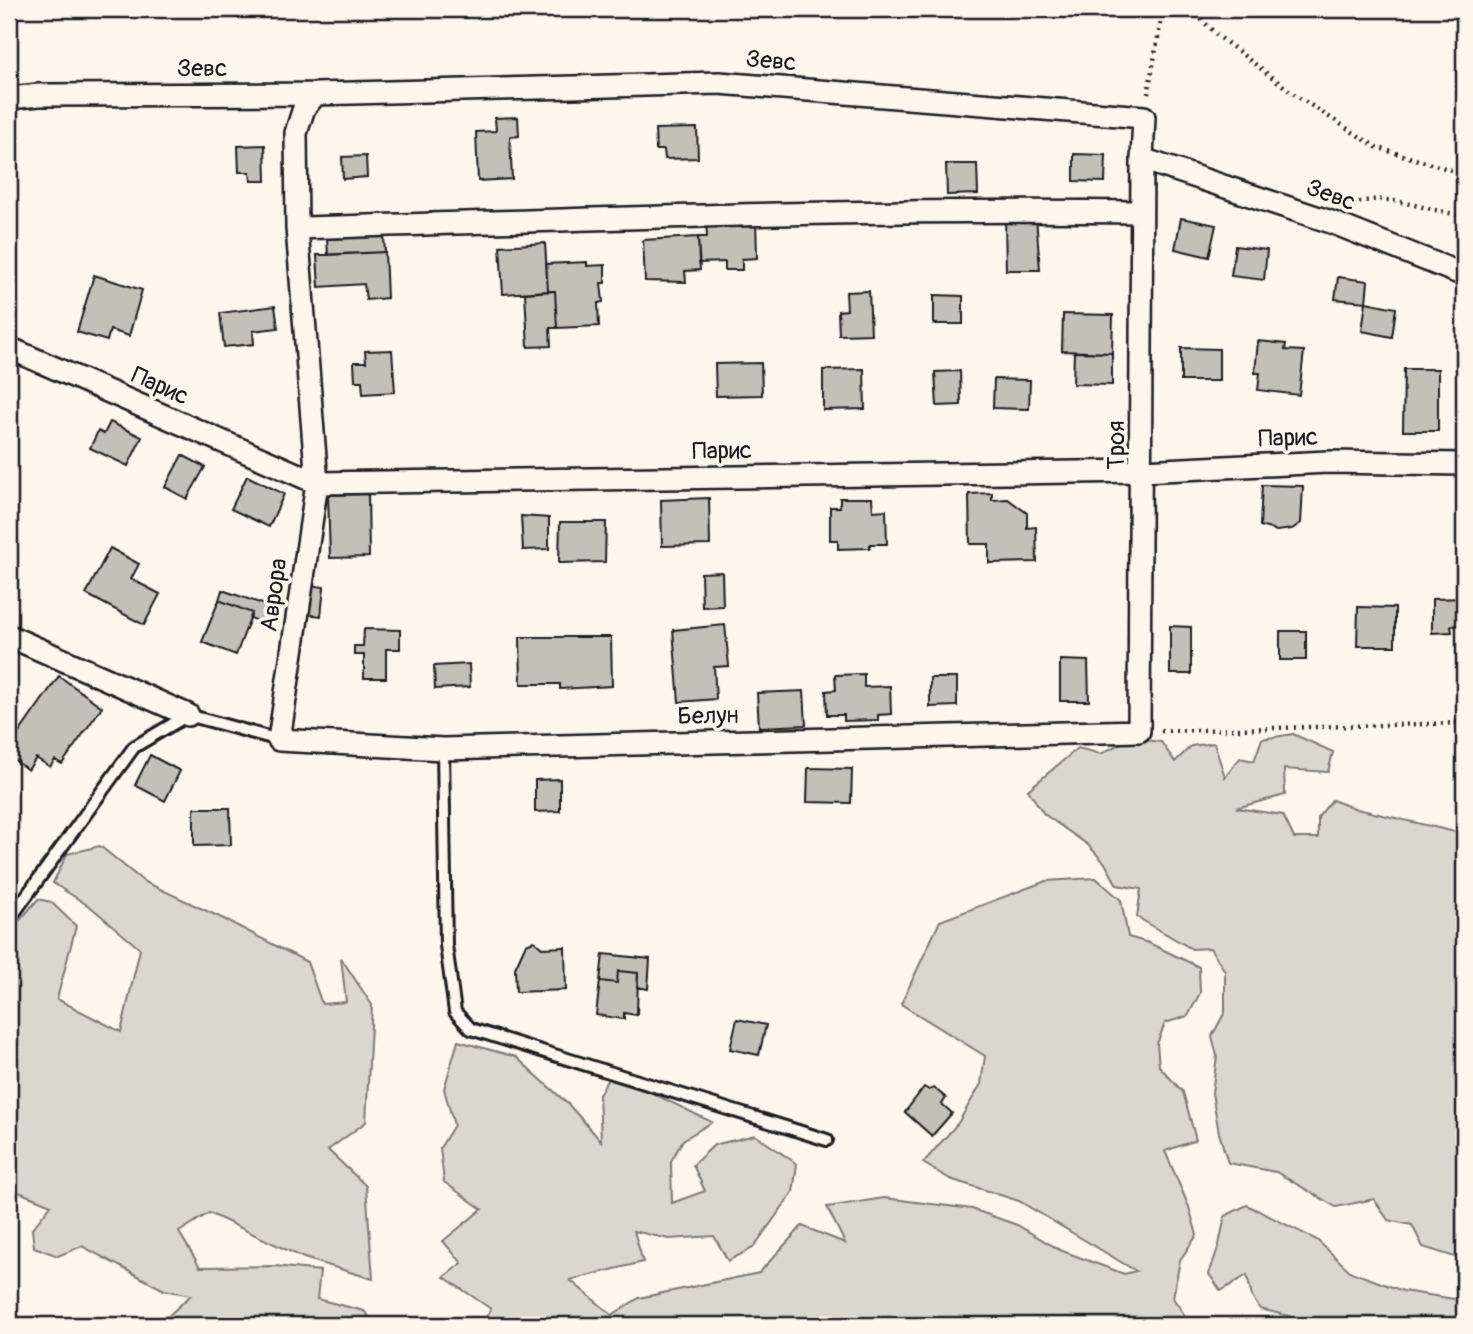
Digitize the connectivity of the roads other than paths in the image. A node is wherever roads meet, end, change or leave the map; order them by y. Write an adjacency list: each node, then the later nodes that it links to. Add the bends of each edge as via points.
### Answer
1 (316, 94): 2 (street, Зевс); 3 (street, Зевс, via 719,83 1144,117); 5 (street, Аврора, via 304,108 296,133)
2 (9, 98)
3 (1142, 159): 4 (street, Троя); 6 (street, Зевс, via 1331,222)
4 (1140, 212): 5 (street, via 798,213); 9 (street, Троя)
5 (297, 228): 10 (street, Аврора)
6 (1464, 275)
7 (9, 348): 10 (street, Парис)
8 (1464, 464): 9 (street, Парис, via 1328,463)
9 (1142, 471): 10 (street, Парис); 13 (street, Троя)
10 (317, 483): 14 (street, Аврора)
11 (9, 636): 12 (street)
12 (188, 715): 14 (lane); 16 (lane, via 134,747)
13 (1139, 731): 15 (street, Белун)
14 (279, 740): 15 (street, Белун)
15 (443, 749): 17 (lane, via 446,945 455,1012 471,1029)
16 (9, 920)
17 (827, 1140)

